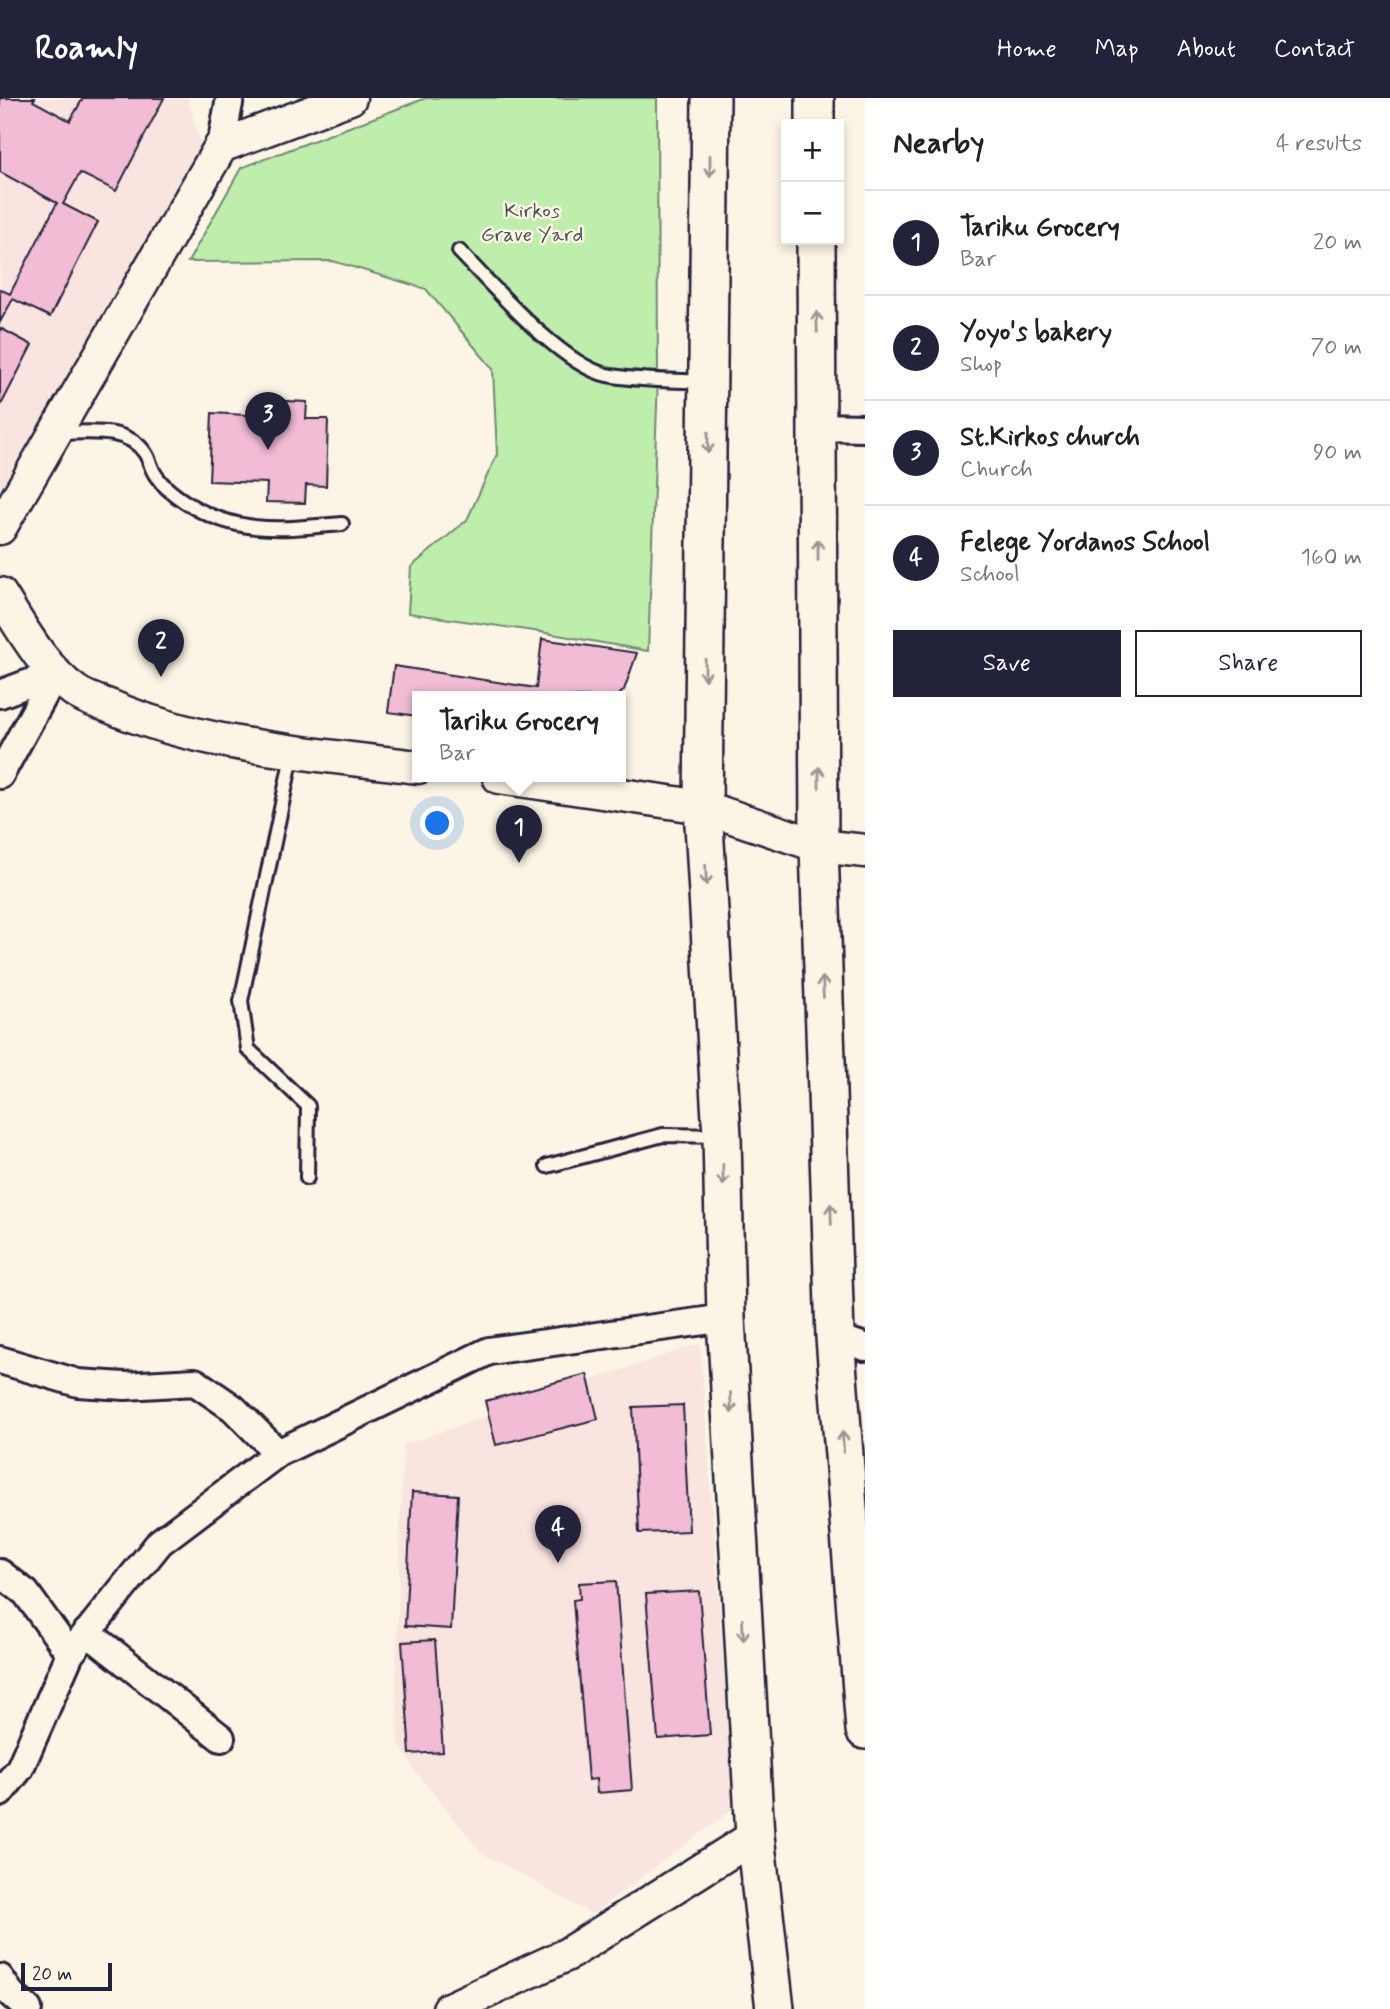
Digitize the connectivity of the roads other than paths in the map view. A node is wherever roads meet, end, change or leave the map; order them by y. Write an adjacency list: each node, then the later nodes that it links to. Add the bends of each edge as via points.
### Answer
1 (230, 98): 6 (street)
2 (350, 98): 6 (street)
3 (711, 98): 9 (main road, one-way to 9)
4 (815, 98): 5 (main road)
5 (815, 119)
6 (221, 146): 12 (street)
7 (817, 245): 10 (main road, one-way to 7)
8 (459, 251): 9 (lane, via 520,314 580,365 607,375)
9 (709, 383): 22 (main road, one-way to 22)
10 (818, 427): 11 (street); 23 (main road, one-way to 10)
11 (865, 428)
12 (55, 433): 13 (lane, via 113,433 133,441 144,451 156,477 212,517 267,530); 14 (street)
13 (342, 524)
14 (0, 528)
15 (0, 594): 16 (street)
16 (55, 673): 17 (street); 18 (street, via 76,692 174,730); 20 (street)
17 (0, 694)
18 (293, 751): 19 (street); 27 (lane, via 241,1001 248,1049 308,1106)
19 (412, 765)
20 (0, 775)
21 (533, 782): 22 (street)
22 (703, 807): 23 (street); 25 (main road, one-way to 25)
23 (819, 846): 24 (street); 29 (main road, one-way to 23)
24 (865, 851)
25 (722, 1136): 26 (lane, via 663,1135); 28 (main road, one-way to 28)
26 (547, 1166)
27 (307, 1178)
28 (726, 1318): 31 (street, via 489,1351); 38 (main road, one-way to 38)
29 (850, 1342): 35 (main road, one-way to 29)
30 (0, 1360): 31 (street, via 78,1383 195,1382 233,1408)
31 (278, 1453): 33 (street, via 160,1542)
32 (0, 1573): 34 (street, via 26,1593)
33 (87, 1632): 34 (street); 36 (street)
34 (70, 1654): 37 (street, via 20,1768)
35 (865, 1730)
36 (221, 1738)
37 (0, 1793)
38 (755, 1836): 41 (street, via 566,1955); 42 (main road)
39 (0, 1978): 40 (street)
40 (28, 2009)
41 (449, 2009)
42 (775, 2009)

